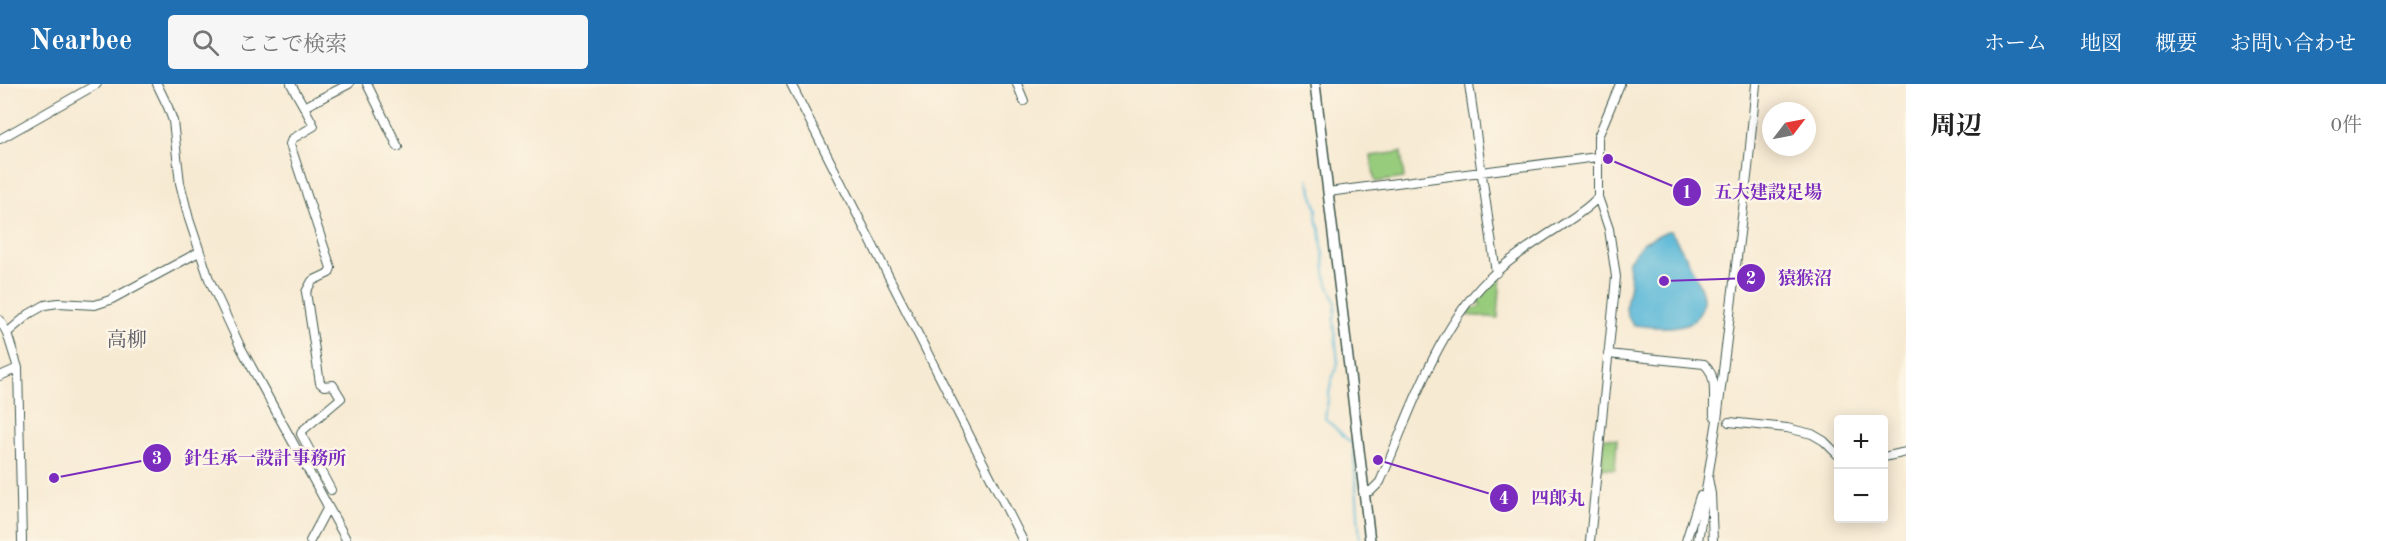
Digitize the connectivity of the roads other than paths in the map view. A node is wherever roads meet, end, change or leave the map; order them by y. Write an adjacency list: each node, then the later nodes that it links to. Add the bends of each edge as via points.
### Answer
1 (97, 84): 14 (street)
2 (157, 84): 20 (street, via 172,121 180,183)
3 (291, 84): 13 (street)
4 (349, 84): 13 (street)
5 (367, 84): 15 (street)
6 (791, 84): 39 (street)
7 (1017, 84): 12 (street)
8 (1315, 84): 18 (street)
9 (1469, 84): 17 (street)
10 (1620, 84): 16 (street, via 1599,137)
11 (1756, 84): 27 (street)
12 (1024, 101)
13 (304, 107): 33 (street, via 314,126 290,144 332,268 312,281 306,292 320,383 333,385 341,398 301,434)
14 (0, 139)
15 (398, 147)
16 (1597, 157): 17 (street); 19 (street)
17 (1481, 171): 18 (street); 21 (street)
18 (1328, 192): 34 (street)
19 (1598, 197): 21 (street); 24 (street, via 1609,229 1616,277)
20 (199, 252): 23 (street, via 110,300 95,305 58,303 37,308); 35 (street, via 240,346)
21 (1496, 273): 34 (street, via 1471,299 1444,340 1380,482)
22 (0, 320): 23 (street)
23 (7, 333): 25 (street)
24 (1608, 354): 27 (street, via 1704,364 1714,384); 41 (street)
25 (18, 368): 26 (street); 36 (street)
26 (0, 376)
27 (1717, 420): 32 (street)
28 (1729, 422): 29 (street, via 1812,434)
29 (1834, 450)
30 (1906, 452): 31 (street)
31 (1888, 456)
32 (1707, 477): 42 (street); 43 (street); 44 (street, via 1712,494)
33 (331, 490)
34 (1363, 491): 40 (street)
35 (328, 507): 37 (street); 38 (street)
36 (22, 541)
37 (310, 541)
38 (347, 541)
39 (1023, 541)
40 (1370, 541)
41 (1590, 541)
42 (1686, 541)
43 (1698, 541)
44 (1713, 541)

